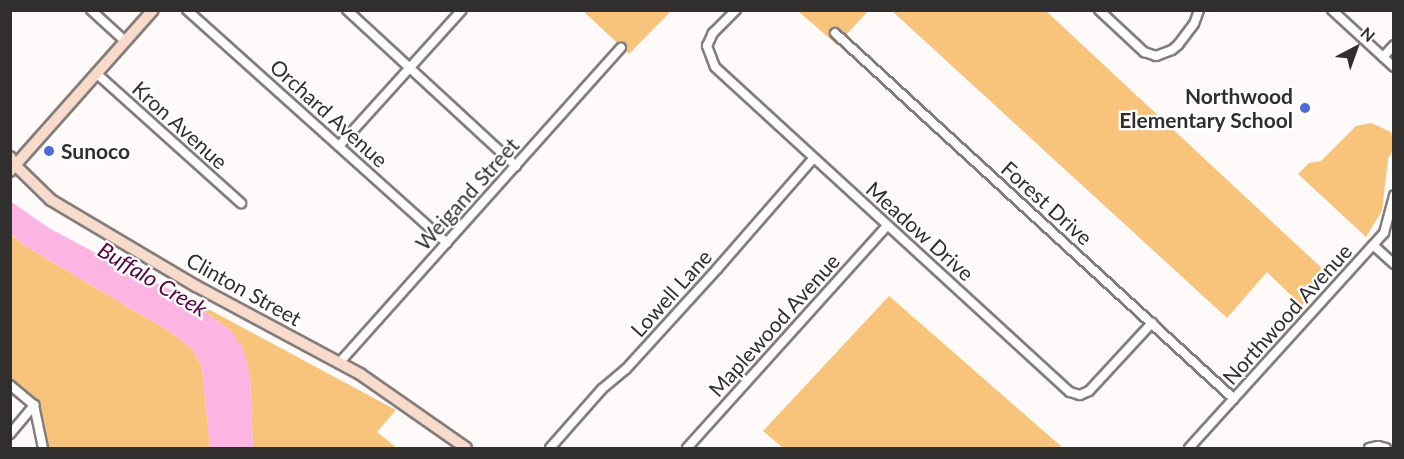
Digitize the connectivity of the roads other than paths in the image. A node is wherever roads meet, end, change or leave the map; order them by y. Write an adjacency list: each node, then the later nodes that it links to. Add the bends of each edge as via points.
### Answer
1 (91, 10): 11 (street)
2 (153, 10): 11 (main road)
3 (187, 10): 18 (street, Orchard Avenue)
4 (347, 10): 16 (street)
5 (462, 10): 16 (street)
6 (736, 10): 19 (street, Meadow Drive, via 713,33 707,46 709,58)
7 (1099, 10): 8 (street, via 1144,52 1156,56 1178,45)
8 (1199, 10)
9 (1332, 10): 14 (street)
10 (835, 33): 28 (street, Forest Drive)
11 (125, 41): 17 (main road)
12 (1394, 45): 14 (street)
13 (621, 48): 21 (street, Weigand Street)
14 (1383, 57): 15 (street)
15 (1394, 67)
16 (410, 68): 18 (street); 21 (street)
17 (96, 74): 20 (main road); 23 (street, Kron Avenue)
18 (339, 146): 25 (street, Orchard Avenue)
19 (814, 158): 24 (street, Meadow Drive); 36 (street, Lowell Lane, via 626,369 602,389)
20 (12, 165): 29 (main road, Clinton Street, via 51,200 196,286)
21 (516, 166): 25 (street, Weigand Street)
22 (1394, 195): 26 (street, Northwood Avenue, via 1389,223)
23 (241, 203)
24 (886, 226): 28 (street, Meadow Drive, via 1075,394 1089,391); 37 (street, Maplewood Avenue)
25 (447, 243): 29 (street, Weigand Street)
26 (1373, 245): 27 (street); 31 (street, Northwood Avenue)
27 (1394, 264)
28 (1152, 323): 31 (street, Forest Drive)
29 (339, 363): 35 (main road, Clinton Street)
30 (10, 385): 32 (street)
31 (1234, 399): 38 (street, Northwood Avenue)
32 (34, 405): 33 (street); 34 (street)
33 (10, 434)
34 (43, 448)
35 (466, 448)
36 (550, 448)
37 (687, 448)
38 (1190, 448)
39 (1369, 448): 40 (street)
40 (1386, 448)

